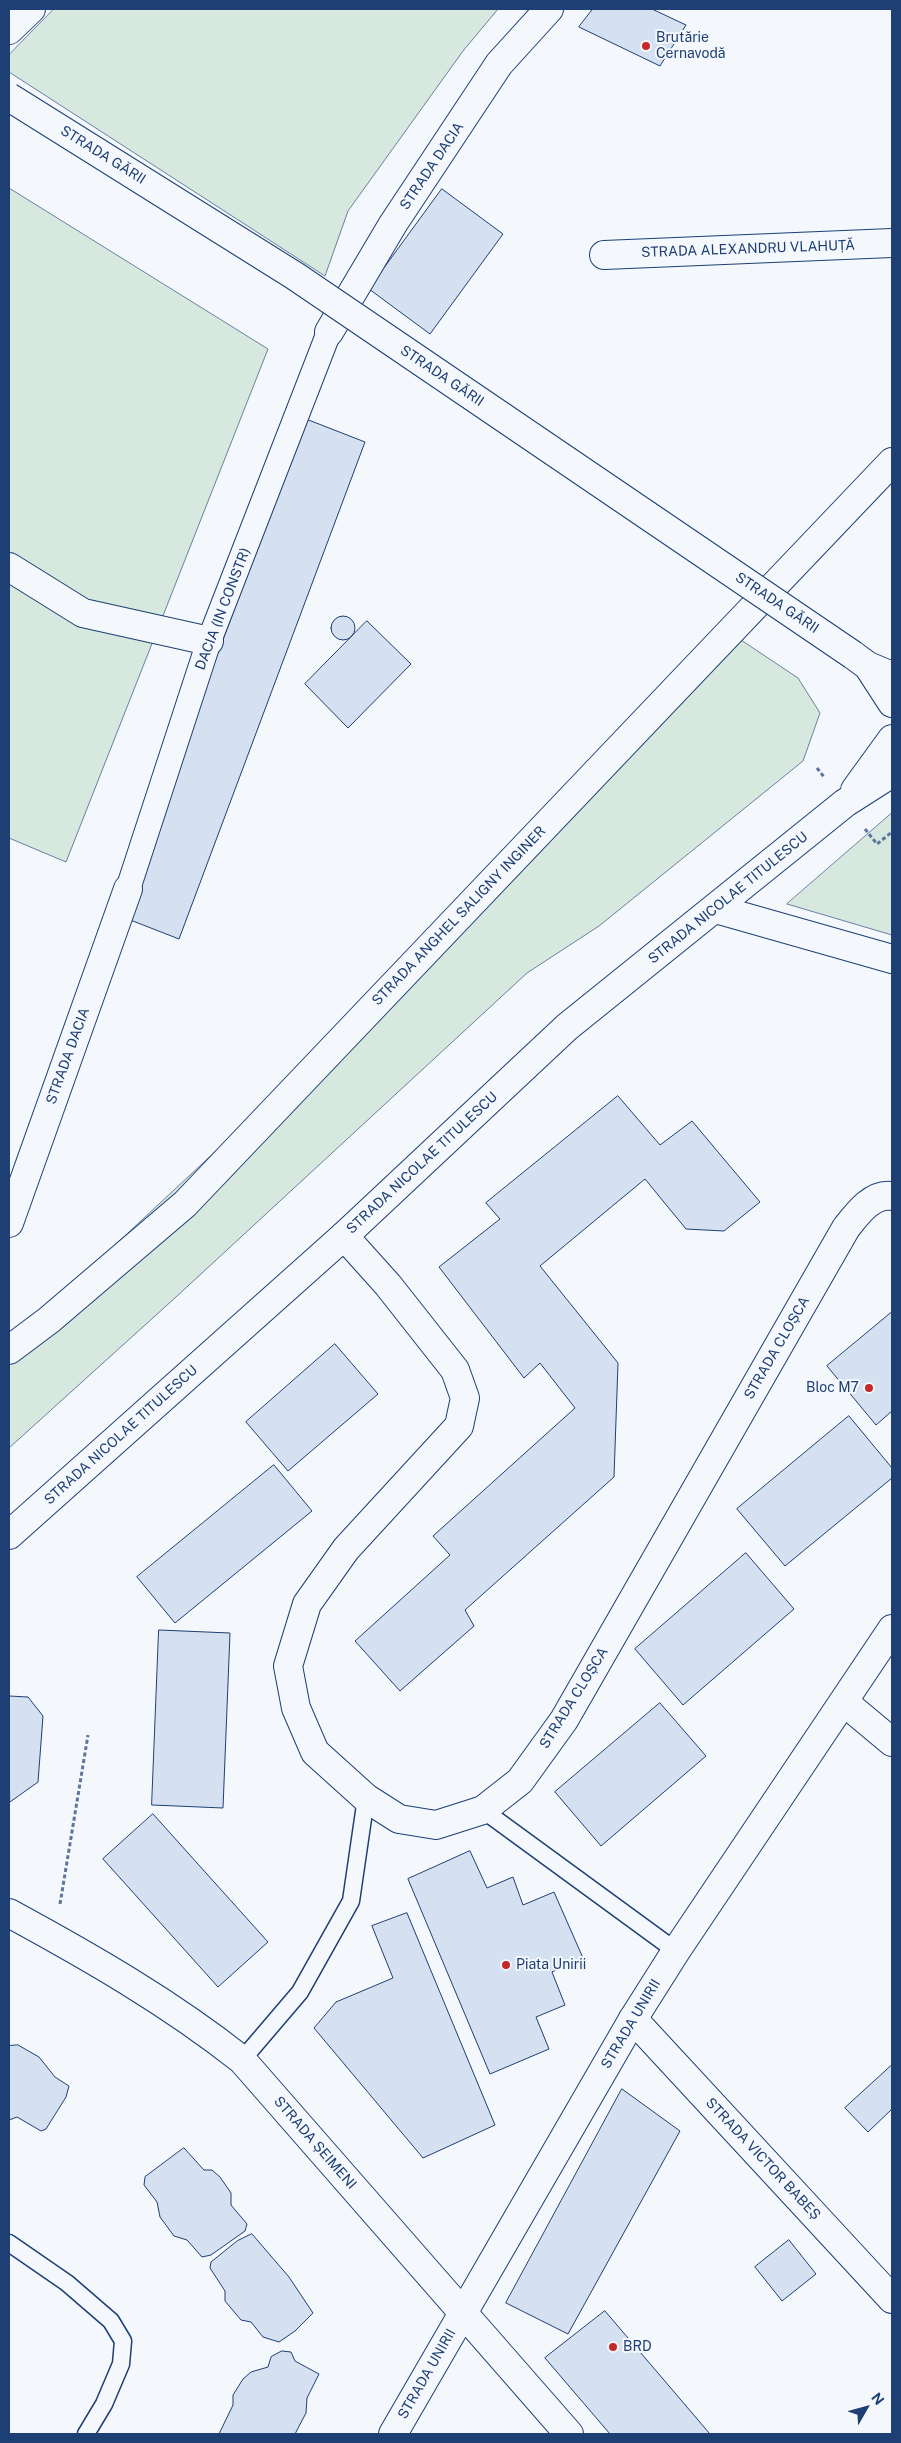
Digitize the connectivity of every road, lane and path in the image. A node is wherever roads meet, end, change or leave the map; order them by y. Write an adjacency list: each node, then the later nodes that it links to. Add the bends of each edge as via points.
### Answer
1 (31, 9): 3 (street)
2 (549, 9): 7 (street, STRADA DACIA, via 500,64 393,224)
3 (9, 30)
4 (9, 96): 11 (street, STRADA GĂRII, bridge, via 295,276)
5 (892, 243): 6 (street, STRADA ALEXANDRU VLAHUȚĂ)
6 (604, 254)
7 (329, 332): 10 (street, DACIA (IN CONSTR))
8 (892, 462): 22 (street, STRADA ANGHEL SALIGNY INGINER, via 185,1204)
9 (9, 567): 10 (street, via 83,612)
10 (209, 641): 16 (street, DACIA (IN CONSTR))
11 (871, 666): 12 (street)
12 (892, 703)
13 (892, 739): 15 (street, STRADA NICOLAE TITULESCU)
14 (892, 773): 15 (street, STRADA NICOLAE TITULESCU)
15 (845, 803): 17 (street, STRADA NICOLAE TITULESCU)
16 (128, 889): 20 (street, STRADA DACIA)
17 (716, 909): 18 (street); 21 (street, STRADA NICOLAE TITULESCU, via 566,1027)
18 (892, 959)
19 (892, 1196): 29 (street, STRADA CLOȘCA, via 884,1194 863,1207 846,1228 564,1720 520,1781)
20 (9, 1223)
21 (344, 1236): 23 (street, STRADA NICOLAE TITULESCU); 28 (street, STRADA CLOȘCA, via 388,1285 455,1370 465,1398 459,1426 346,1549 308,1604 288,1666 296,1708 315,1752)
22 (9, 1350)
23 (9, 1535)
24 (892, 1628): 25 (street, STRADA UNIRII)
25 (844, 1702): 27 (street); 32 (street, STRADA UNIRII)
26 (88, 1734): 31 (path)
27 (892, 1742)
28 (366, 1798): 29 (street, STRADA CLOȘCA, via 399,1819 436,1826); 34 (lane, via 352,1901 300,1992)
29 (483, 1810): 32 (lane)
30 (9, 1913): 31 (street, STRADA ȘEIMENI)
31 (54, 1937): 34 (street, STRADA ȘEIMENI, via 196,2023)
32 (676, 1951): 33 (street, STRADA UNIRII)
33 (633, 2019): 36 (street, STRADA VICTOR BABEȘ); 37 (street, STRADA UNIRII)
34 (242, 2060): 37 (street, STRADA ȘEIMENI)
35 (9, 2243): 39 (lane, via 67,2283 111,2321 123,2341 121,2364 104,2404)
36 (892, 2299)
37 (463, 2313): 38 (street, STRADA ȘEIMENI); 40 (street, STRADA UNIRII)
38 (565, 2433)
39 (86, 2434)
40 (392, 2434)

